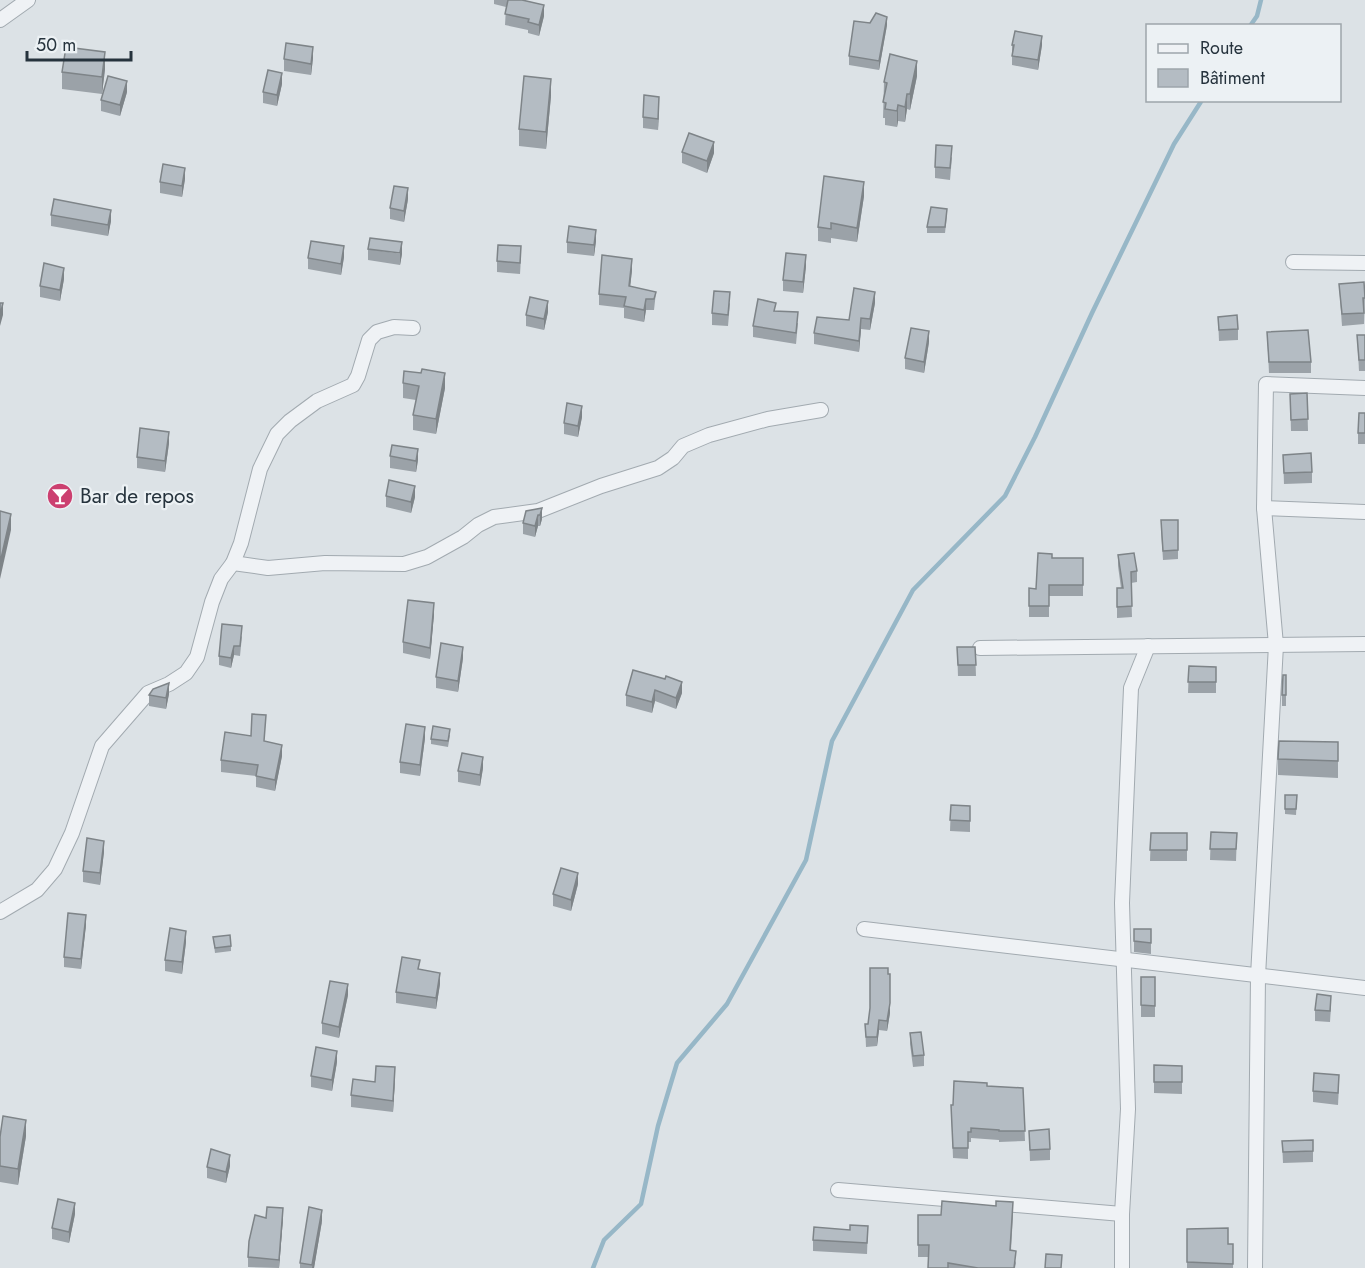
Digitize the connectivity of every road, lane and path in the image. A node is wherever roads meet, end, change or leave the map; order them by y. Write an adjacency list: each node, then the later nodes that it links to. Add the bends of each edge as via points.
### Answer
1 (28, 0): 2 (street)
2 (0, 20)
3 (1293, 262): 4 (street)
4 (1365, 263)
5 (413, 328): 10 (street, via 394,327 377,332 369,340 352,385 317,401 277,434 260,469)
6 (1365, 388): 8 (street, via 1266,384)
7 (821, 410): 10 (street, via 709,435 683,446 674,458 658,468 538,511 494,517 427,557 404,564 325,563 268,568)
8 (1264, 508): 9 (street); 12 (street)
9 (1365, 512)
10 (233, 563): 15 (street, via 221,579 197,657 186,673 148,693 102,746 72,833 55,869 37,890)
11 (1365, 644): 12 (street)
12 (1276, 645): 13 (street); 18 (street)
13 (1148, 646): 14 (street); 17 (street, via 1131,688 1122,903)
14 (980, 648)
15 (0, 912)
16 (864, 929): 17 (street)
17 (1125, 960): 18 (street); 21 (street, via 1128,1109)
18 (1258, 976): 19 (street); 23 (street)
19 (1365, 988)
20 (838, 1190): 21 (street)
21 (1122, 1214): 22 (street)
22 (1122, 1268)
23 (1255, 1268)

